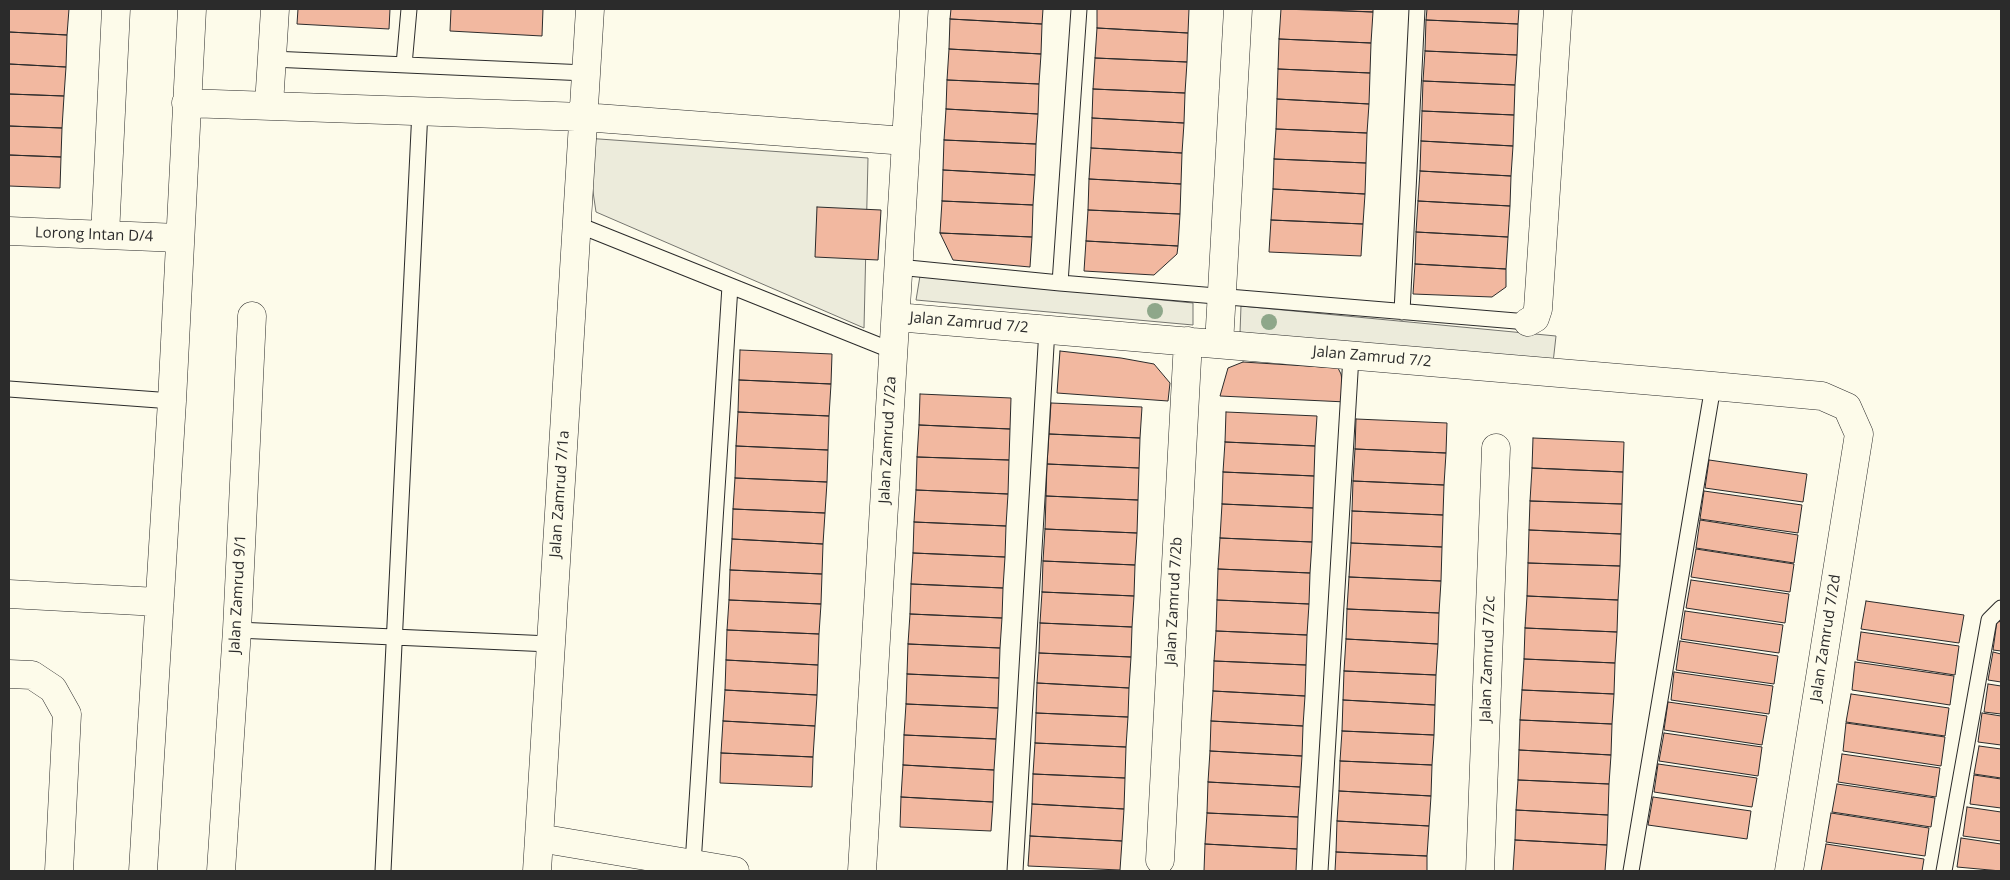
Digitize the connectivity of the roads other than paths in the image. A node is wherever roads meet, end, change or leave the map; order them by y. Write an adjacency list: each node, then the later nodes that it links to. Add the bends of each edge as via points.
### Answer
1 (116, 9): 21 (street)
2 (192, 9): 14 (street)
3 (275, 9): 11 (street)
4 (409, 9): 12 (lane)
5 (590, 9): 13 (street, Jalan Zamrud 7/1a)
6 (914, 9): 18 (street, Jalan Zamrud 7/2a)
7 (1079, 9): 24 (lane)
8 (1238, 9): 26 (street)
9 (1418, 9): 27 (lane)
10 (1558, 9): 30 (street, via 1538,310 1535,318)
11 (272, 59): 12 (lane); 15 (street)
12 (404, 65): 13 (lane)
13 (586, 73): 17 (street, Jalan Zamrud 7/1a)
14 (186, 103): 15 (street); 22 (street)
15 (269, 105): 16 (street)
16 (420, 110): 17 (street); 45 (lane)
17 (583, 117): 18 (street); 19 (street, Jalan Zamrud 7/1a)
18 (906, 141): 23 (street, Jalan Zamrud 7/2a)
19 (576, 224): 25 (lane); 46 (street, Jalan Zamrud 7/1a)
20 (9, 231): 21 (street, Lorong Intan D/4)
21 (105, 235): 22 (street, Lorong Intan D/4)
22 (179, 238): 38 (street)
23 (898, 268): 24 (lane); 29 (street, Jalan Zamrud 7/2a)
24 (1060, 283): 26 (lane)
25 (730, 286): 34 (lane); 50 (lane)
26 (1222, 297): 27 (lane); 33 (street)
27 (1402, 312): 30 (lane)
28 (252, 316): 44 (street, Jalan Zamrud 9/1)
29 (896, 317): 31 (street, Jalan Zamrud 7/2); 34 (street, Jalan Zamrud 7/2a)
30 (1528, 322)
31 (1048, 329): 32 (street, Jalan Zamrud 7/2); 58 (lane)
32 (1188, 341): 33 (street, Jalan Zamrud 7/2); 49 (street, Jalan Zamrud 7/2b)
33 (1220, 344): 35 (street, Jalan Zamrud 7/2)
34 (893, 351): 57 (street, Jalan Zamrud 7/2a)
35 (1351, 356): 36 (street, Jalan Zamrud 7/2); 59 (lane)
36 (1712, 386): 39 (street, Jalan Zamrud 7/2, via 1822,396); 61 (lane)
37 (9, 389): 38 (lane)
38 (172, 401): 42 (street)
39 (1847, 407): 62 (street, Jalan Zamrud 7/2d, via 1859,434)
40 (1496, 448): 60 (street, Jalan Zamrud 7/2c)
41 (9, 594): 42 (street)
42 (158, 602): 52 (street)
43 (2001, 608): 63 (lane, via 1989,620)
44 (237, 630): 45 (lane); 53 (street, Jalan Zamrud 9/1)
45 (395, 636): 46 (lane); 54 (lane)
46 (550, 644): 48 (street, Jalan Zamrud 7/1a)
47 (9, 674): 51 (street, via 32,675 53,689 67,714)
48 (539, 838): 50 (street); 55 (street, Jalan Zamrud 7/1a)
49 (1160, 860)
50 (693, 864): 56 (street)
51 (59, 871)
52 (143, 871)
53 (221, 871)
54 (383, 871)
55 (537, 871)
56 (735, 871)
57 (862, 871)
58 (1015, 871)
59 (1320, 871)
60 (1480, 871)
61 (1631, 871)
62 (1789, 871)
63 (1944, 871)

